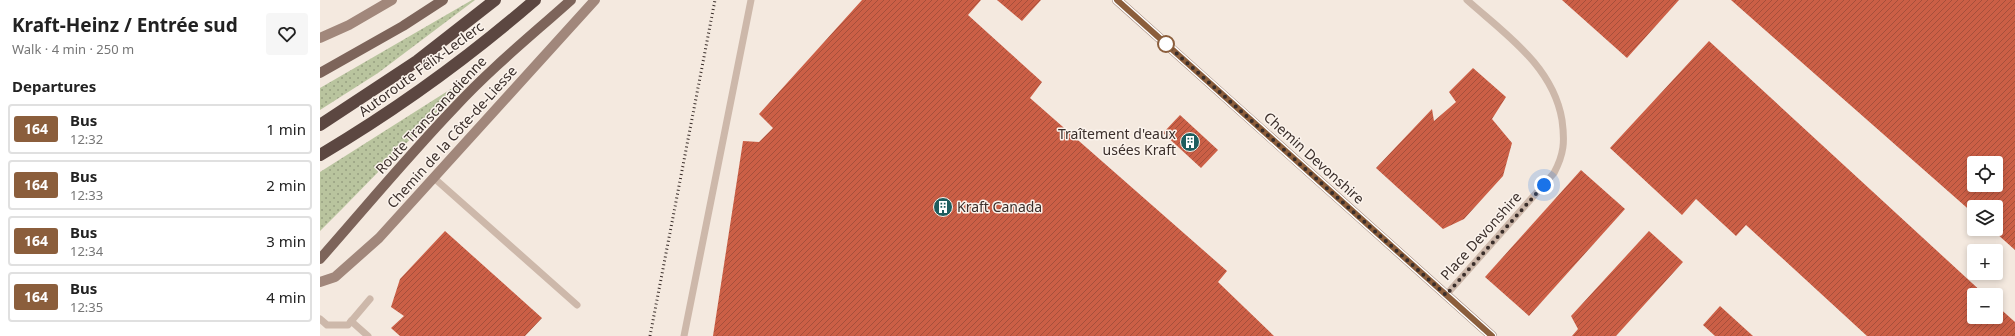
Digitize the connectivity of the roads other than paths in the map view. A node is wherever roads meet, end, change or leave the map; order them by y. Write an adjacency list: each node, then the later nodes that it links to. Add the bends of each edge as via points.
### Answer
1 (392, 0): 10 (street, via 349,25)
2 (443, 0): 11 (main road)
3 (495, 0): 12 (highway, Autoroute Félix-Leclerc, via 417,61)
4 (535, 0): 13 (highway, Autoroute Félix-Leclerc, via 429,84)
5 (571, 0): 15 (main road, Route Transcanadienne, via 476,85 408,157)
6 (595, 0): 14 (street, Chemin de la Côte-de-Liesse)
7 (751, 0): 23 (lane)
8 (1117, 0): 17 (street, Chemin Devonshire)
9 (1467, 0): 17 (lane, Place Devonshire, via 1532,58 1544,73 1560,106 1564,142 1562,158 1554,173)
10 (320, 38)
11 (320, 73)
12 (320, 125)
13 (320, 155)
14 (434, 178): 16 (street, Chemin de la Côte-de-Liesse, via 366,250 335,277); 19 (lane)
15 (320, 259)
16 (320, 282)
17 (1446, 295): 24 (street, Chemin Devonshire)
18 (370, 299): 21 (lane)
19 (577, 305)
20 (320, 319): 21 (lane, via 327,325 336,326 348,325)
21 (351, 321): 22 (lane)
22 (368, 336)
23 (684, 336)
24 (1492, 336)

